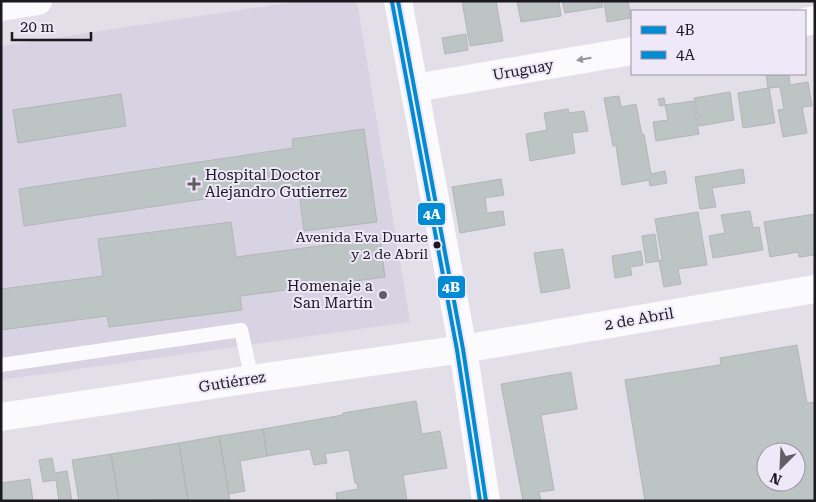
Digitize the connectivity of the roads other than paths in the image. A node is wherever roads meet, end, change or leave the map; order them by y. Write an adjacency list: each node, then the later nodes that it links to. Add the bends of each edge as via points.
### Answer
1 (38, 1): 3 (main road)
2 (398, 1): 5 (main road)
3 (1, 7)
4 (631, 51): 5 (main road, Uruguay, one-way to 5)
5 (415, 88): 7 (main road)
6 (815, 289): 7 (main road, 2 de Abril)
7 (463, 349): 9 (main road, Gutiérrez); 11 (main road)
8 (1, 365): 9 (lane, via 241,330)
9 (252, 379): 10 (main road, Gutiérrez)
10 (1, 417)
11 (486, 501)

